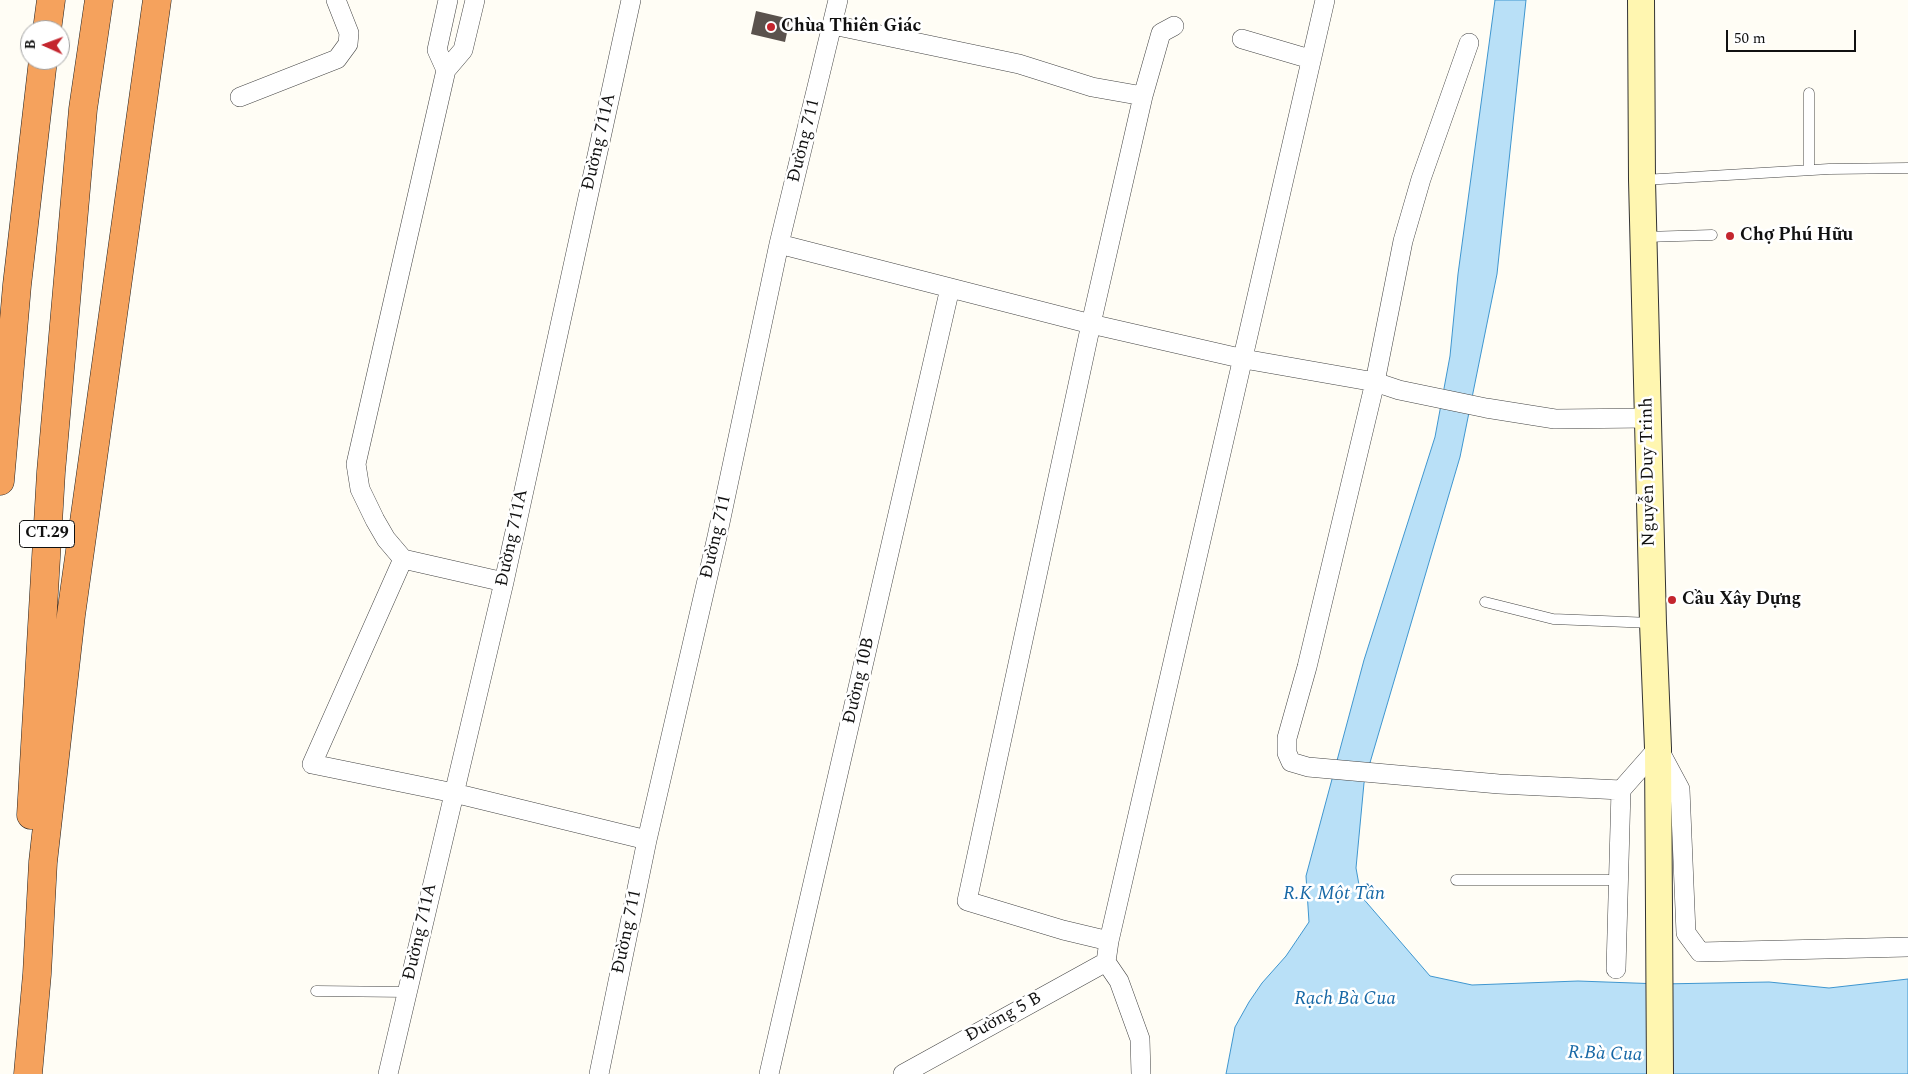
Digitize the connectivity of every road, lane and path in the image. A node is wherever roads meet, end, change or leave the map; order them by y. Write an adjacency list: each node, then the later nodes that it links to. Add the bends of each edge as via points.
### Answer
1 (51, 0): 11 (highway)
2 (99, 0): 47 (highway, CT.29, via 83,109 51,472 38,676)
3 (157, 0): 47 (highway, via 71,615)
4 (336, 0): 21 (street, via 349,33 348,44 337,59)
5 (448, 0): 18 (street, via 437,50)
6 (475, 0): 18 (street, via 463,50)
7 (631, 0): 35 (street, Đường 711A)
8 (838, 0): 12 (street, Đường 711)
9 (1325, 0): 16 (street)
10 (1640, 0): 24 (main road, Nguyễn Duy Trinh)
11 (48, 20)
12 (833, 25): 20 (street, via 1019,64 1092,87); 27 (street, Đường 711)
13 (1174, 26): 20 (street, via 1161,33)
14 (1242, 39): 16 (street)
15 (1468, 43): 31 (street, via 1402,241)
16 (1310, 59): 30 (street)
17 (42, 70): 33 (highway, via 17,286)
18 (446, 70): 34 (street, via 356,464 360,489 375,520)
19 (1810, 94): 23 (lane)
20 (1143, 96): 29 (street)
21 (240, 97)
22 (1908, 168): 23 (lane)
23 (1809, 170): 24 (lane)
24 (1642, 180): 26 (main road, Nguyễn Duy Trinh)
25 (1712, 235): 26 (lane)
26 (1643, 237): 32 (main road, Nguyễn Duy Trinh)
27 (779, 244): 28 (street); 41 (street, Đường 711, via 717,537)
28 (950, 288): 29 (street); 55 (street, Đường 10B)
29 (1091, 324): 30 (street); 44 (street, via 967,901 1063,930)
30 (1244, 359): 31 (street); 44 (street)
31 (1375, 382): 32 (street, via 1486,408 1555,419); 39 (street, via 1287,738 1291,762 1308,768 1395,776)
32 (1648, 418): 37 (main road, Nguyễn Duy Trinh)
33 (0, 482)
34 (403, 560): 35 (street); 40 (street, via 312,764)
35 (504, 582): 40 (street, Đường 711A)
36 (1485, 602): 37 (lane, via 1553,619)
37 (1653, 623): 38 (main road, Nguyễn Duy Trinh)
38 (1658, 748): 39 (street); 45 (street, via 1680,789 1686,934 1700,952); 58 (main road, Nguyễn Duy Trinh)
39 (1621, 790): 43 (street)
40 (454, 793): 41 (street); 50 (street, Đường 711A)
41 (647, 840): 54 (street, Đường 711)
42 (1456, 880): 43 (lane)
43 (1618, 880): 48 (street)
44 (1109, 940): 46 (street)
45 (1908, 947)
46 (1106, 962): 56 (street, Đường 5 B); 57 (street, via 1120,982 1140,1039)
47 (31, 968): 51 (highway, CT.29); 52 (highway)
48 (1616, 969)
49 (316, 991): 50 (lane)
50 (407, 992): 53 (street, Đường 711A)
51 (22, 1074)
52 (28, 1074)
53 (388, 1074)
54 (599, 1074)
55 (769, 1074)
56 (903, 1074)
57 (1141, 1074)
58 (1660, 1074)

